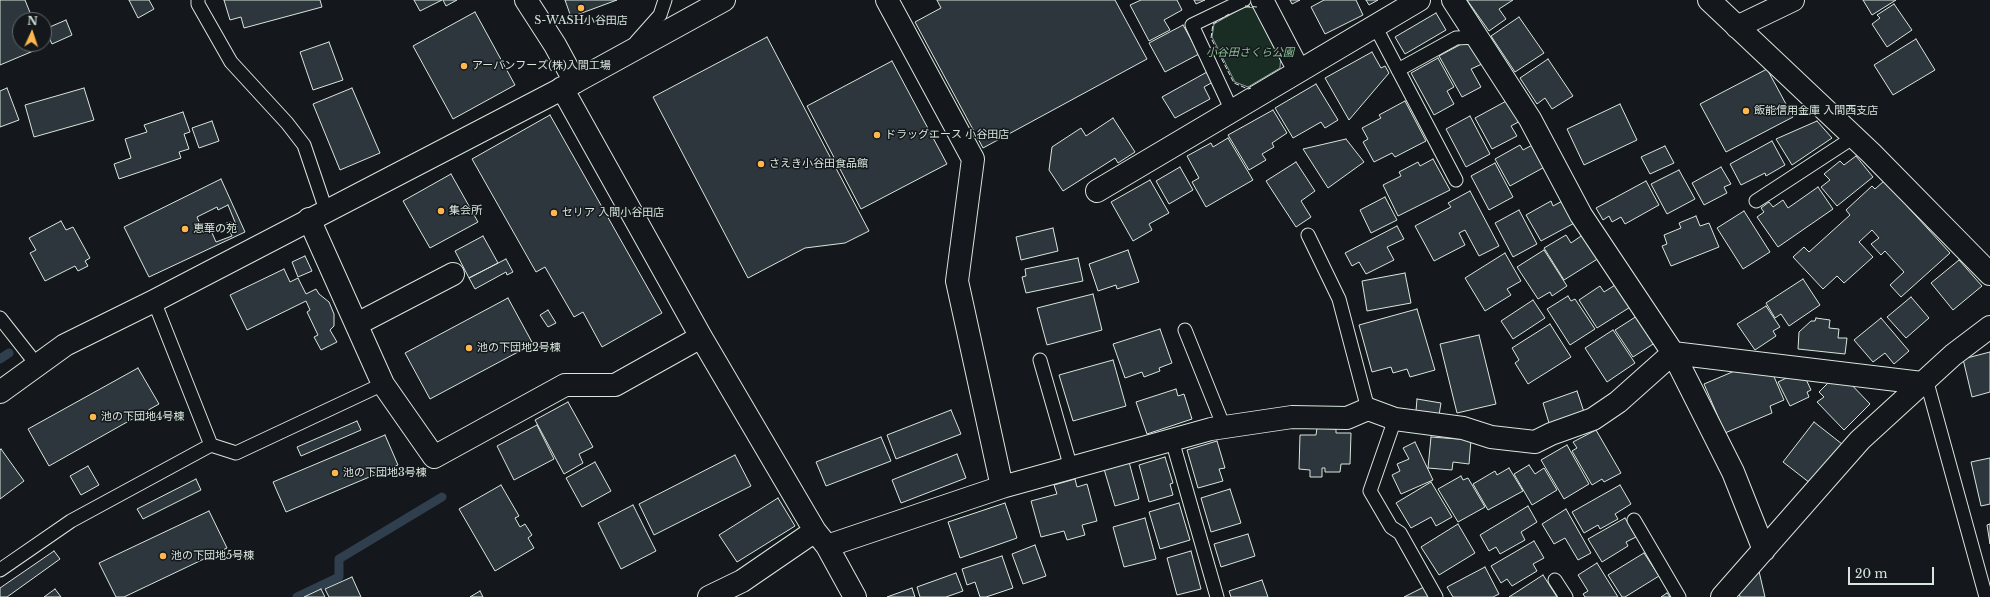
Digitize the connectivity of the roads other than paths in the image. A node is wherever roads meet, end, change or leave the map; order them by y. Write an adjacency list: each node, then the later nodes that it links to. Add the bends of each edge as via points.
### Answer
1 (198, 0): 24 (lane, via 231,62 287,123 304,146)
2 (665, 0): 15 (lane, via 660,15)
3 (724, 0): 15 (street)
4 (887, 0): 46 (street, via 973,159 957,281)
5 (1244, 0): 19 (lane, via 1192,25)
6 (1262, 0): 17 (street)
7 (1419, 0): 12 (street)
8 (1453, 0): 14 (street)
9 (1709, 0): 13 (street)
10 (1793, 0): 13 (street)
11 (529, 2): 18 (street)
12 (1375, 26): 16 (lane); 17 (street)
13 (1737, 27): 20 (street)
14 (1477, 37): 16 (lane, via 1456,38); 34 (street, via 1530,119 1581,215)
15 (626, 54): 18 (street)
16 (1398, 70): 21 (lane)
17 (1299, 71): 19 (street)
18 (569, 85): 24 (street); 33 (street)
19 (1232, 111): 22 (street)
20 (1854, 137): 23 (lane); 27 (street)
21 (1456, 180)
22 (1097, 191)
23 (1756, 200)
24 (318, 215): 28 (street); 30 (street)
25 (1308, 235): 40 (lane, via 1339,299)
26 (453, 274): 30 (street)
27 (1990, 274)
28 (154, 300): 36 (street, via 66,345); 44 (lane)
29 (0, 318): 36 (lane)
30 (357, 324): 38 (street)
31 (1990, 327): 37 (street, via 1952,355)
32 (1185, 330): 42 (lane)
33 (700, 337): 38 (street, via 614,385 565,385 434,457); 48 (street)
34 (1673, 353): 37 (street); 41 (street, via 1618,402 1593,418 1535,442 1492,437 1463,428); 49 (street, via 1733,472)
35 (1040, 360): 45 (lane)
36 (37, 365): 39 (street)
37 (1924, 381): 49 (street, via 1860,440); 59 (lane)
38 (383, 384): 44 (lane, via 236,453)
39 (0, 392)
40 (1368, 409): 41 (street); 42 (street, via 1347,418 1292,417)
41 (1395, 419): 55 (lane, via 1370,491 1391,527 1400,533)
42 (1224, 427): 43 (street)
43 (1172, 440): 45 (street); 54 (lane)
44 (211, 445): 50 (lane, via 71,521)
45 (1071, 468): 46 (street)
46 (1002, 487): 48 (street)
47 (1634, 520): 57 (lane)
48 (821, 539): 52 (street); 53 (street)
49 (1764, 550): 58 (street)
50 (0, 570)
51 (1555, 580): 56 (lane)
52 (709, 597)
53 (855, 597)
54 (1217, 597)
55 (1436, 597)
56 (1566, 597)
57 (1679, 597)
58 (1722, 597)
59 (1986, 597)

